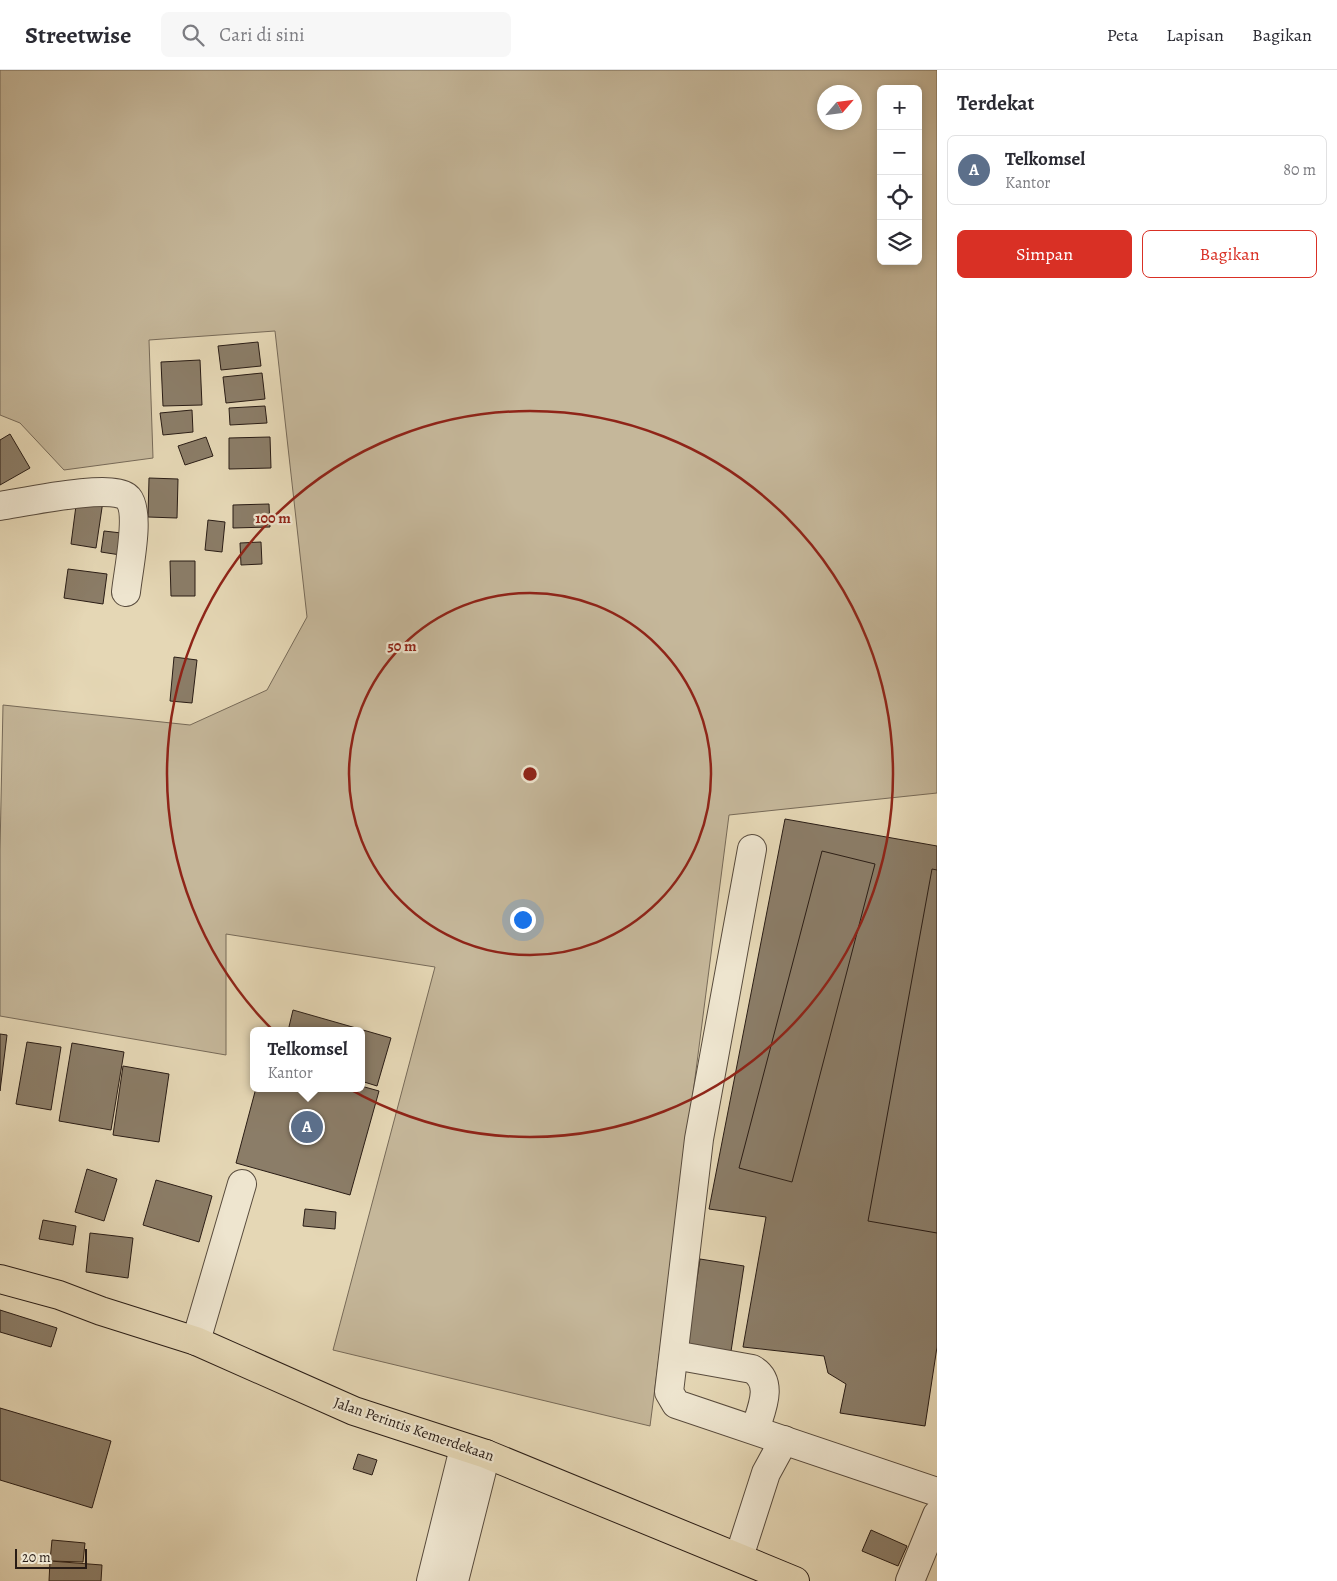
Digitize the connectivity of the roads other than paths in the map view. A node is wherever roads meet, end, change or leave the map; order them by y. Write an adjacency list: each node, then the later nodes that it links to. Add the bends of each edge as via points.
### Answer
1 (0, 506): 2 (street, via 70,494 124,494 129,499 135,522)
2 (126, 592)
3 (752, 849): 7 (street, via 699,1139)
4 (242, 1184): 6 (street)
5 (0, 1279): 6 (highway, Jalan Perintis Kemerdekaan, via 59,1295)
6 (196, 1341): 10 (highway, Jalan Perintis Kemerdekaan, via 354,1411)
7 (674, 1355): 8 (street, via 669,1392 676,1404); 8 (street, via 760,1373 766,1394)
8 (755, 1430): 9 (street)
9 (784, 1440): 11 (street); 13 (street, via 766,1473)
10 (475, 1451): 13 (highway, Jalan Perintis Kemerdekaan); 14 (street); 15 (street)
11 (937, 1492)
12 (937, 1515): 17 (street)
13 (739, 1557): 16 (highway, Jalan Perintis Kemerdekaan)
14 (431, 1581)
15 (454, 1581)
16 (795, 1581)
17 (910, 1581)

